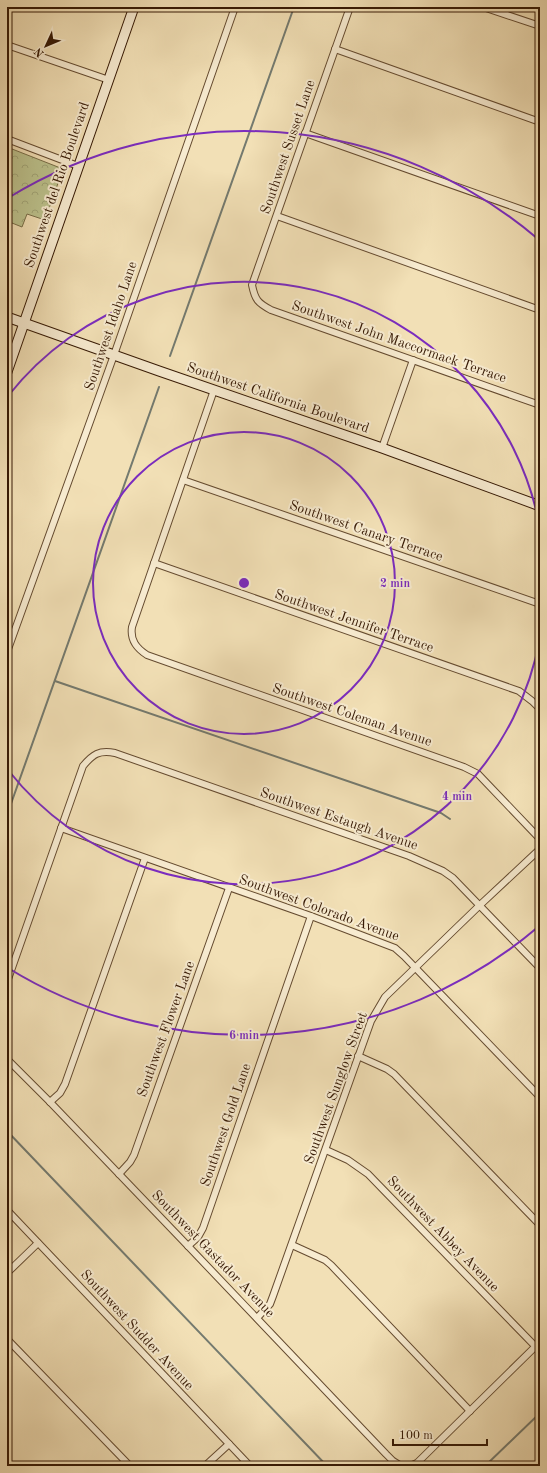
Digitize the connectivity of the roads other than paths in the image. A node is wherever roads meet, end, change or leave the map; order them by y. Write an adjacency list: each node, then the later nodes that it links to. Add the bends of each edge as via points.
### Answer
1 (134, 7): 8 (street, Southwest del Rio Boulevard)
2 (235, 7): 19 (street, Southwest Idaho Lane)
3 (350, 7): 7 (street, Southwest Susset Lane)
4 (483, 7): 5 (street)
5 (540, 26)
6 (7, 45): 8 (street)
7 (335, 49): 9 (street); 10 (street, Southwest Susset Lane)
8 (109, 80): 12 (street, Southwest del Rio Boulevard)
9 (540, 122)
10 (305, 133): 13 (street, Southwest Susset Lane); 14 (street)
11 (7, 139): 12 (street)
12 (78, 166): 18 (street, Southwest del Rio Boulevard)
13 (277, 216): 15 (street, Southwest Susset Lane, via 252,285); 16 (street)
14 (540, 216)
15 (254, 296): 20 (street, Southwest John Maccormack Terrace, via 260,304 271,310)
16 (540, 310)
17 (7, 317): 18 (street, Southwest California Boulevard)
18 (24, 323): 19 (street, Southwest California Boulevard); 21 (street, Southwest del Rio Boulevard)
19 (114, 355): 22 (street, Southwest California Boulevard); 29 (street, Southwest Idaho Lane)
20 (413, 360): 23 (street, Southwest John Maccormack Terrace); 24 (street)
21 (7, 372)
22 (214, 390): 24 (street, Southwest California Boulevard); 25 (street)
23 (540, 404)
24 (382, 448): 26 (street, Southwest California Boulevard)
25 (184, 480): 27 (street); 28 (street, Southwest Canary Terrace)
26 (540, 506)
27 (154, 563): 30 (street, Southwest Jennifer Terrace, via 519,691); 32 (street, Southwest Coleman Avenue, via 132,627 131,637 136,646 147,655 464,767 478,774)
28 (540, 604)
29 (7, 652)
30 (540, 710)
31 (61, 828): 34 (street, Southwest Colorado Avenue); 36 (street, Southwest Estaugh Avenue, via 83,766 96,753 106,751 416,858 454,878); 40 (street)
32 (540, 839)
33 (540, 849): 36 (street, Southwest Sunglow Street)
34 (145, 858): 35 (street, Southwest Colorado Avenue); 44 (street, via 65,1084)
35 (229, 888): 37 (street, Southwest Colorado Avenue); 46 (street, Southwest Flower Lane, via 134,1155)
36 (480, 904): 38 (street, Southwest Sunglow Street); 39 (street, Southwest Estaugh Avenue)
37 (312, 916): 38 (street, Southwest Colorado Avenue, via 395,948); 51 (street, Southwest Gold Lane, via 203,1228)
38 (416, 967): 41 (street, Southwest Sunglow Street, via 385,997 371,1021); 43 (street, Southwest Colorado Avenue)
39 (540, 968)
40 (7, 982)
41 (358, 1056): 45 (street, Southwest Sunglow Street); 48 (street, via 394,1074)
42 (7, 1059): 44 (street, Southwest Gastador Avenue)
43 (540, 1097)
44 (50, 1102): 46 (street, Southwest Gastador Avenue)
45 (326, 1150): 50 (street, Southwest Sunglow Street); 55 (street, Southwest Abbey Avenue, via 348,1160 368,1174)
46 (119, 1174): 51 (street, Southwest Gastador Avenue)
47 (7, 1210): 49 (street, Southwest Sudder Avenue)
48 (540, 1225)
49 (38, 1243): 52 (street); 57 (street, Southwest Sudder Avenue)
50 (292, 1245): 53 (street, Southwest Sunglow Street, via 270,1304); 56 (street, via 331,1265)
51 (188, 1246): 53 (street, Southwest Gastador Avenue)
52 (7, 1273)
53 (257, 1318): 61 (street, Southwest Gastador Avenue, via 386,1454)
54 (7, 1339): 58 (street)
55 (538, 1344): 56 (street)
56 (470, 1411): 62 (street)
57 (229, 1444): 59 (street); 60 (street, Southwest Sudder Avenue)
58 (130, 1466)
59 (205, 1466)
60 (250, 1466)
61 (401, 1466)
62 (410, 1466)

